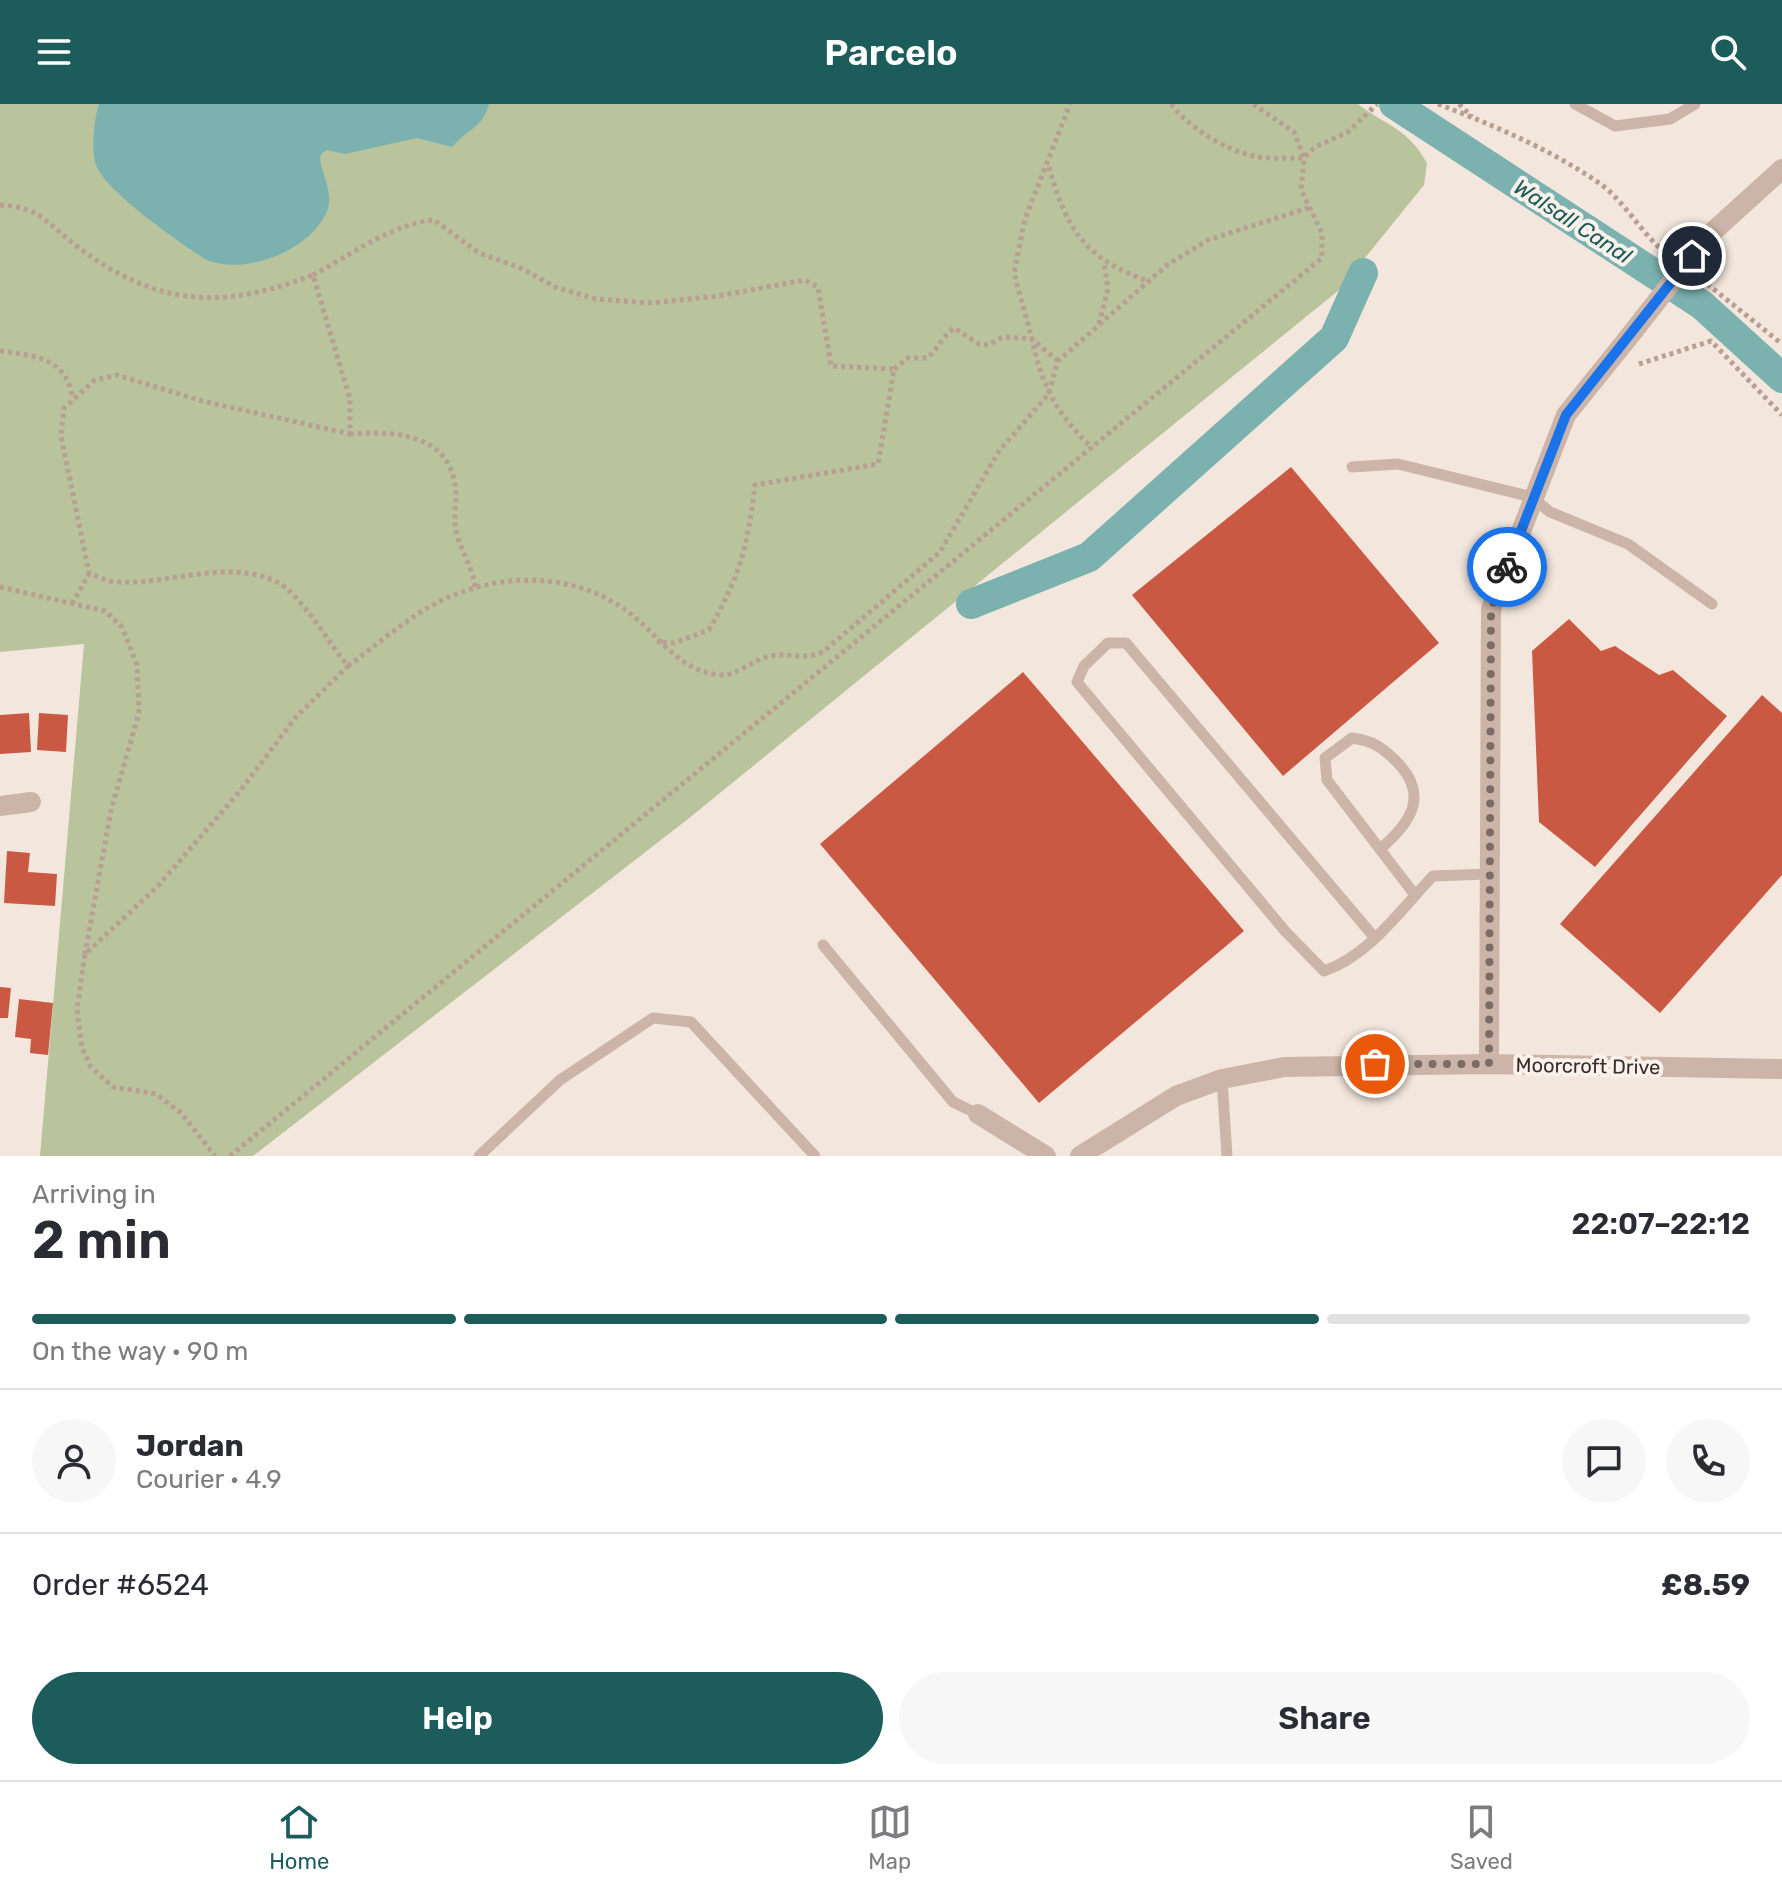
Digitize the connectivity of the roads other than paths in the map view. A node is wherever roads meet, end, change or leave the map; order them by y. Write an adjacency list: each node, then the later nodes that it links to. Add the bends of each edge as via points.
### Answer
1 (1575, 104): 2 (lane, via 1615,126 1670,119)
2 (1695, 104)
3 (1782, 169): 5 (street, bridge, via 1708,236 1566,415)
4 (1352, 467): 5 (lane, via 1398,464)
5 (1532, 497): 6 (lane, via 1550,512 1628,544); 10 (street, via 1491,609)
6 (1712, 604)
7 (31, 802): 8 (street)
8 (0, 806)
9 (1380, 849): 9 (lane, via 1327,780 1325,758 1352,738 1375,741 1411,775 1416,801 1401,831); 11 (lane)
10 (1489, 874): 11 (lane, via 1433,876); 14 (street)
11 (1415, 895): 12 (lane)
12 (1374, 937): 12 (lane, via 1345,964 1324,971 1077,682 1084,666 1108,643 1126,643)
13 (823, 945): 17 (lane, via 953,1102)
14 (1489, 1064): 15 (street, Moorcroft Drive); 16 (street, Moorcroft Drive, via 1319,1064)
15 (1782, 1069)
16 (1222, 1079): 22 (street, Moorcroft Drive, via 1149,1111); 23 (lane)
17 (978, 1114): 21 (street)
18 (806, 1151): 19 (lane, via 691,1022 653,1018 560,1080); 20 (lane)
19 (479, 1156)
20 (815, 1156)
21 (1046, 1156)
22 (1080, 1156)
23 (1227, 1156)

